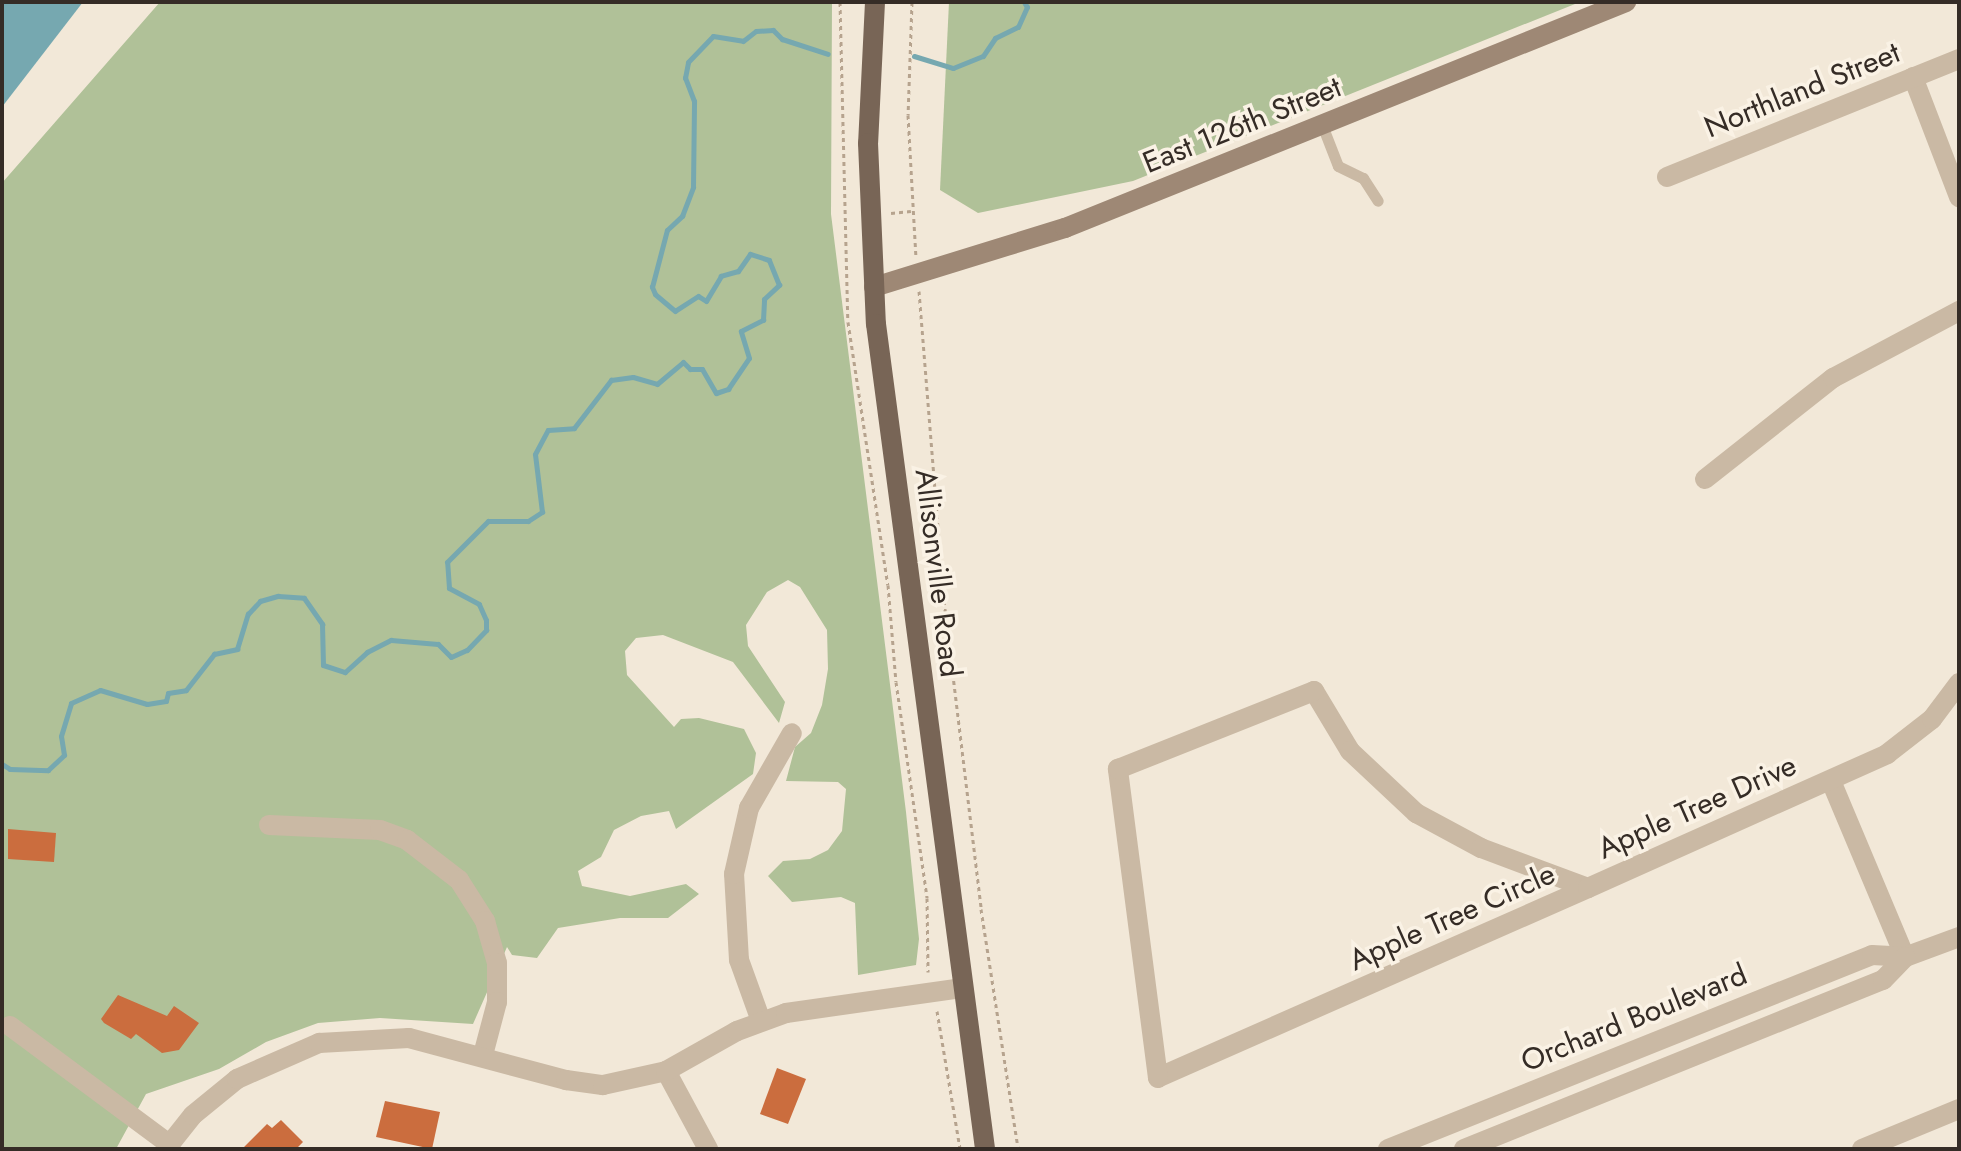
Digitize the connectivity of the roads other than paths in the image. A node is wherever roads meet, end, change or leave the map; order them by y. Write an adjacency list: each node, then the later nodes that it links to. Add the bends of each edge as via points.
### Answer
1 (875, 2): 9 (main road, Allisonville Road, via 868,143)
2 (1626, 2): 5 (main road, East 126th Street)
3 (1959, 59): 4 (street, Northland Street)
4 (1913, 77): 6 (street, Northland Street); 7 (street)
5 (1322, 125): 8 (lane, via 1338,166 1363,178); 9 (main road, East 126th Street, via 1065,228)
6 (1667, 177)
7 (1959, 197)
8 (1378, 201)
9 (874, 287): 19 (main road, Allisonville Road)
10 (1959, 311): 11 (street, via 1833,378)
11 (1705, 479)
12 (1959, 683): 14 (street, Apple Tree Drive, via 1932,719 1900,747)
13 (792, 733): 20 (street, via 749,808 734,874 739,960)
14 (1831, 781): 16 (street, Apple Tree Drive); 18 (street, Apple Tree Drive)
15 (269, 825): 22 (street, via 380,830 407,840 459,880 485,921 497,963 497,1002)
16 (1588, 888): 16 (street, Apple Tree Circle, via 1481,848 1416,813 1350,751 1314,691 1118,769 1158,1078)
17 (1959, 937): 18 (street, Orchard Boulevard)
18 (1905, 957): 29 (street, Orchard Boulevard, via 1872,955); 30 (street, Orchard Boulevard, via 1883,980)
19 (961, 988): 20 (street, via 806,1008); 28 (main road, Allisonville Road)
20 (761, 1021): 23 (street)
21 (10, 1026): 25 (street)
22 (483, 1055): 23 (street, via 553,1077 603,1085); 25 (street, via 409,1038 319,1043 237,1079)
23 (666, 1071): 27 (street)
24 (1959, 1109): 26 (street)
25 (167, 1146)
26 (1868, 1148)
27 (708, 1149)
28 (985, 1149)
29 (1388, 1149)
30 (1464, 1149)

